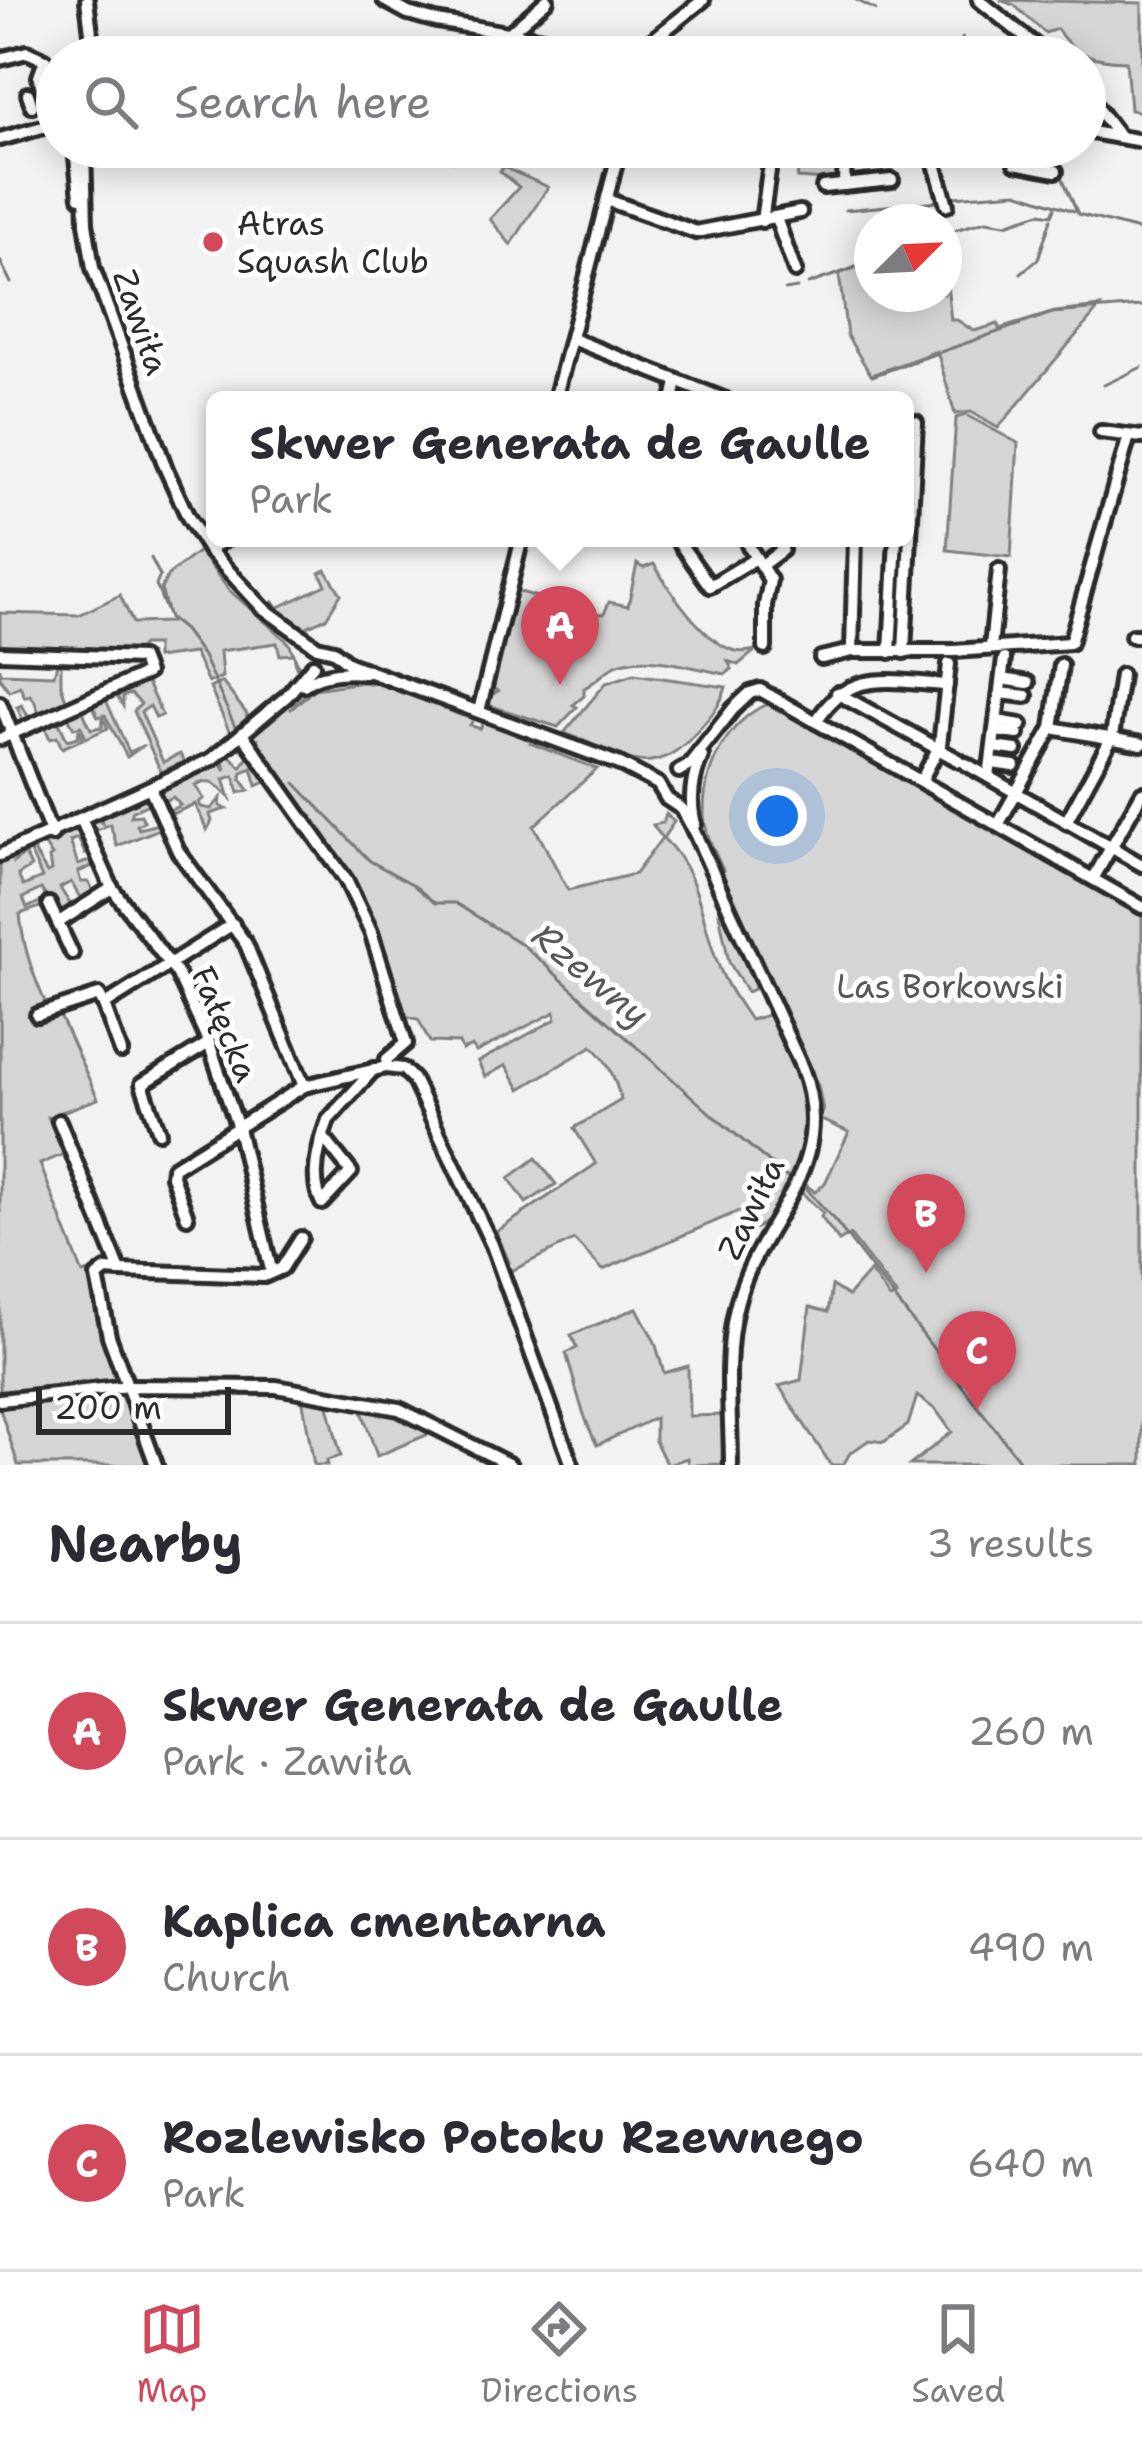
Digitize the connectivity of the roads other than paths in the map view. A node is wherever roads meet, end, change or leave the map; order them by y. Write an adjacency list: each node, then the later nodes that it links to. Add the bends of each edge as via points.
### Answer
1 (86, 0): 7 (street)
2 (384, 0): 6 (street, via 408,13)
3 (547, 0): 6 (street)
4 (703, 0): 9 (street)
5 (979, 0): 10 (street)
6 (508, 34): 8 (street)
7 (91, 36)
8 (522, 36)
9 (658, 36)
10 (1024, 36)
11 (36, 54): 12 (street, via 25,47)
12 (0, 59)
13 (1106, 121): 16 (street)
14 (36, 130): 17 (street)
15 (1106, 135): 16 (street)
16 (1118, 137): 18 (street)
17 (0, 140)
18 (1142, 141)
19 (82, 168): 45 (street, Zawiła, via 93,268 171,481)
20 (615, 168): 29 (street)
21 (844, 168): 27 (street)
22 (936, 168): 30 (street)
23 (1041, 168): 25 (street)
24 (770, 171): 32 (street)
25 (1056, 171)
26 (892, 179): 27 (street)
27 (844, 185): 28 (street)
28 (823, 187)
29 (607, 200): 32 (street, via 696,232); 34 (street)
30 (947, 204)
31 (800, 212): 32 (street)
32 (769, 220): 33 (street)
33 (795, 272)
34 (572, 339): 35 (street); 36 (street)
35 (677, 382): 37 (street); 38 (street)
36 (558, 391)
37 (675, 391)
38 (702, 391)
39 (916, 422): 42 (street)
40 (1101, 432): 41 (street)
41 (1135, 437): 59 (street, via 1070,643)
42 (914, 454)
43 (914, 487): 44 (street)
44 (928, 488)
45 (206, 545)
46 (207, 547): 55 (street, Zawiła)
47 (214, 547): 55 (street)
48 (520, 547): 83 (street)
49 (682, 547): 56 (street, via 710,586)
50 (752, 547): 56 (street)
51 (782, 547): 56 (street)
52 (855, 547): 62 (street)
53 (896, 547): 63 (street)
54 (907, 547): 63 (street)
55 (209, 550): 58 (street, Zawiła)
56 (759, 562): 60 (street, via 770,580)
57 (999, 570): 59 (street)
58 (280, 621): 61 (street, Zawiła); 68 (street, Zawiła)
59 (992, 647): 63 (street)
60 (765, 648)
61 (324, 650): 65 (street, Zawiła); 68 (street)
62 (852, 651): 63 (street); 66 (street)
63 (897, 652)
64 (0, 653): 88 (street, via 141,658 147,673)
65 (339, 658): 71 (street); 74 (street, Zawiła)
66 (821, 658)
67 (1004, 659): 75 (street)
68 (313, 663): 73 (street, Zawiła); 80 (street)
69 (949, 664): 77 (street)
70 (1061, 665): 86 (street)
71 (336, 673): 73 (street, Zawiła); 74 (street, Zawiła)
72 (1121, 675): 91 (street)
73 (322, 676): 80 (street)
74 (392, 679): 83 (street, Zawiła)
75 (1002, 679): 76 (street); 79 (street)
76 (1028, 682)
77 (947, 685): 78 (street, via 873,681); 95 (street)
78 (837, 693): 84 (street); 95 (street)
79 (1000, 693): 81 (street); 85 (street)
80 (286, 696): 89 (street)
81 (1026, 696)
82 (0, 703): 88 (street)
83 (479, 711): 97 (street, Zawiła)
84 (816, 722): 90 (street, via 760,690); 103 (street)
85 (996, 726): 87 (street); 94 (street)
86 (1052, 728): 91 (street); 107 (street)
87 (1020, 729)
88 (14, 733): 92 (street); 113 (street)
89 (243, 735): 104 (street); 130 (street, via 346,880 370,932 406,1043)
90 (710, 737): 100 (street); 102 (street)
91 (1112, 737): 93 (street); 111 (street)
92 (0, 739)
93 (1142, 744)
94 (994, 747): 96 (street); 98 (street)
95 (939, 750): 101 (street); 103 (street)
96 (1016, 750)
97 (620, 764): 100 (street, Zawiła); 105 (street, Zawiła)
98 (992, 764): 99 (street); 101 (street)
99 (1014, 766)
100 (675, 772): 102 (street, Zawiła); 105 (street)
101 (989, 777): 107 (street)
102 (694, 780): 108 (street, Zawiła)
103 (921, 782): 112 (street)
104 (151, 790): 110 (street); 123 (street, via 178,851)
105 (662, 791): 109 (street, Zawiła)
106 (1142, 793): 114 (street)
107 (1016, 795): 111 (street); 112 (street)
108 (692, 798): 109 (street); 115 (street, Zawiła)
109 (676, 804): 115 (street, Zawiła)
110 (82, 821): 113 (street); 119 (street, Fałęcka)
111 (1066, 822): 114 (street)
112 (998, 825): 118 (street)
113 (52, 835): 116 (street)
114 (1112, 849): 117 (street); 118 (street)
115 (704, 852): 145 (street, Zawiła, via 813,1107 801,1172 735,1310)
116 (0, 855)
117 (1142, 866)
118 (1093, 879): 121 (street)
119 (112, 888): 122 (street); 125 (street, Fałęcka)
120 (49, 904): 122 (street)
121 (1141, 904)
122 (59, 922): 124 (street)
123 (233, 924): 125 (street); 131 (street)
124 (72, 953)
125 (170, 964): 126 (street); 128 (street, Fałęcka)
126 (104, 1005): 127 (street, via 99,995); 129 (street)
127 (37, 1015)
128 (209, 1043): 133 (street, Fałęcka); 134 (street, via 142,1084)
129 (121, 1052)
130 (380, 1068): 131 (street); 135 (street, via 334,1110); 144 (street, via 413,1078 487,1235)
131 (304, 1086): 133 (street)
132 (58, 1121): 138 (street)
133 (238, 1128): 136 (street, via 173,1168); 139 (street, Fałęcka)
134 (159, 1132)
135 (323, 1137): 135 (street, via 351,1172 322,1203 315,1177)
136 (187, 1217)
137 (301, 1238): 139 (street, via 282,1268)
138 (119, 1270): 139 (street); 140 (street, via 101,1273 97,1283)
139 (271, 1270)
140 (129, 1386): 141 (street); 142 (street); 143 (street, via 263,1385 385,1406)
141 (0, 1400)
142 (156, 1465)
143 (510, 1465)
144 (572, 1465)
145 (730, 1465)

